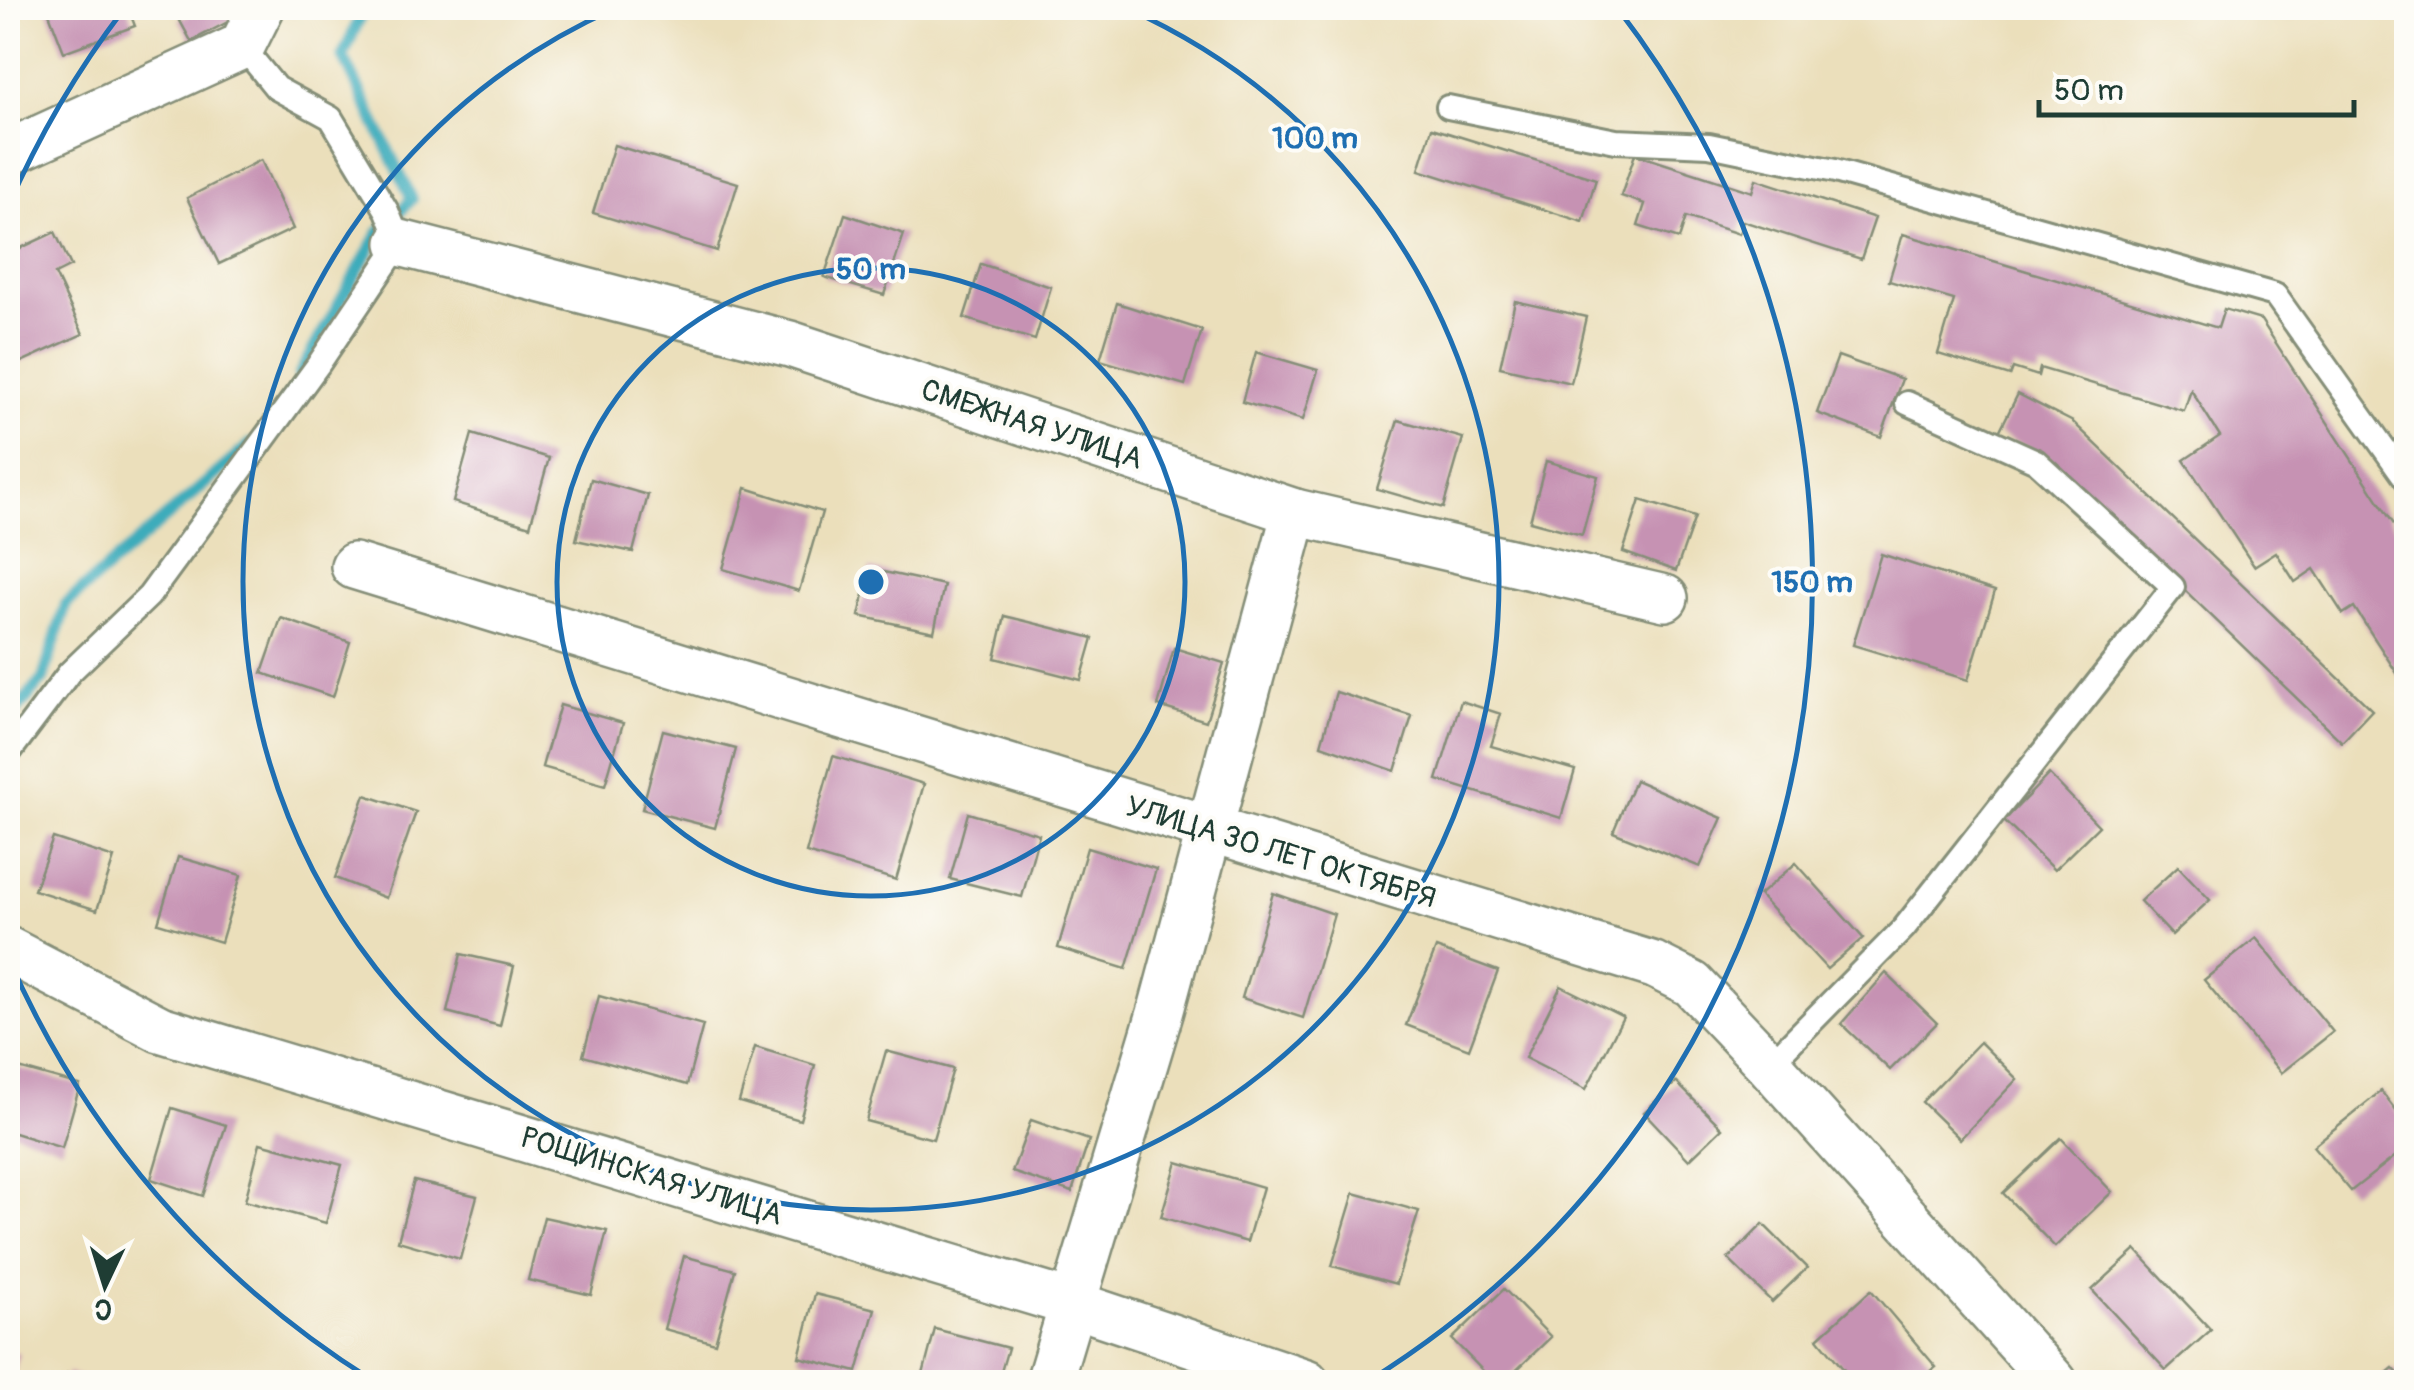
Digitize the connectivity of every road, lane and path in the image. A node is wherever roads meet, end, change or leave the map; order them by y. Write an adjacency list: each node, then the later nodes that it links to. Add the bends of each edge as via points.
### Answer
1 (251, 27): 3 (street); 4 (lane, via 276,88 331,118)
2 (1448, 107): 6 (lane, via 1616,141 1709,145 1836,171 2275,295)
3 (8, 152)
4 (394, 227): 7 (street, СМЕЖНАЯ УЛИЦА, via 790,344); 10 (lane, via 318,365 149,596 70,673)
5 (1906, 403): 13 (lane, via 2036,461 2172,586 1904,928)
6 (2406, 479)
7 (1295, 512): 9 (street, СМЕЖНАЯ УЛИЦА); 11 (street)
8 (354, 566): 11 (street, УЛИЦА 30 ЛЕТ ОКТЯБРЯ)
9 (1665, 598)
10 (8, 754)
11 (1211, 831): 13 (street, УЛИЦА 30 ЛЕТ ОКТЯБРЯ, via 1654,965 1692,984); 14 (street)
12 (8, 950): 14 (street, РОЩИНСКАЯ УЛИЦА, via 160,1028)
13 (1769, 1065): 17 (street, УЛИЦА 30 ЛЕТ ОКТЯБРЯ)
14 (1070, 1303): 15 (street); 16 (street, РОЩИНСКАЯ УЛИЦА)
15 (1049, 1382)
16 (1306, 1382)
17 (2054, 1382)

